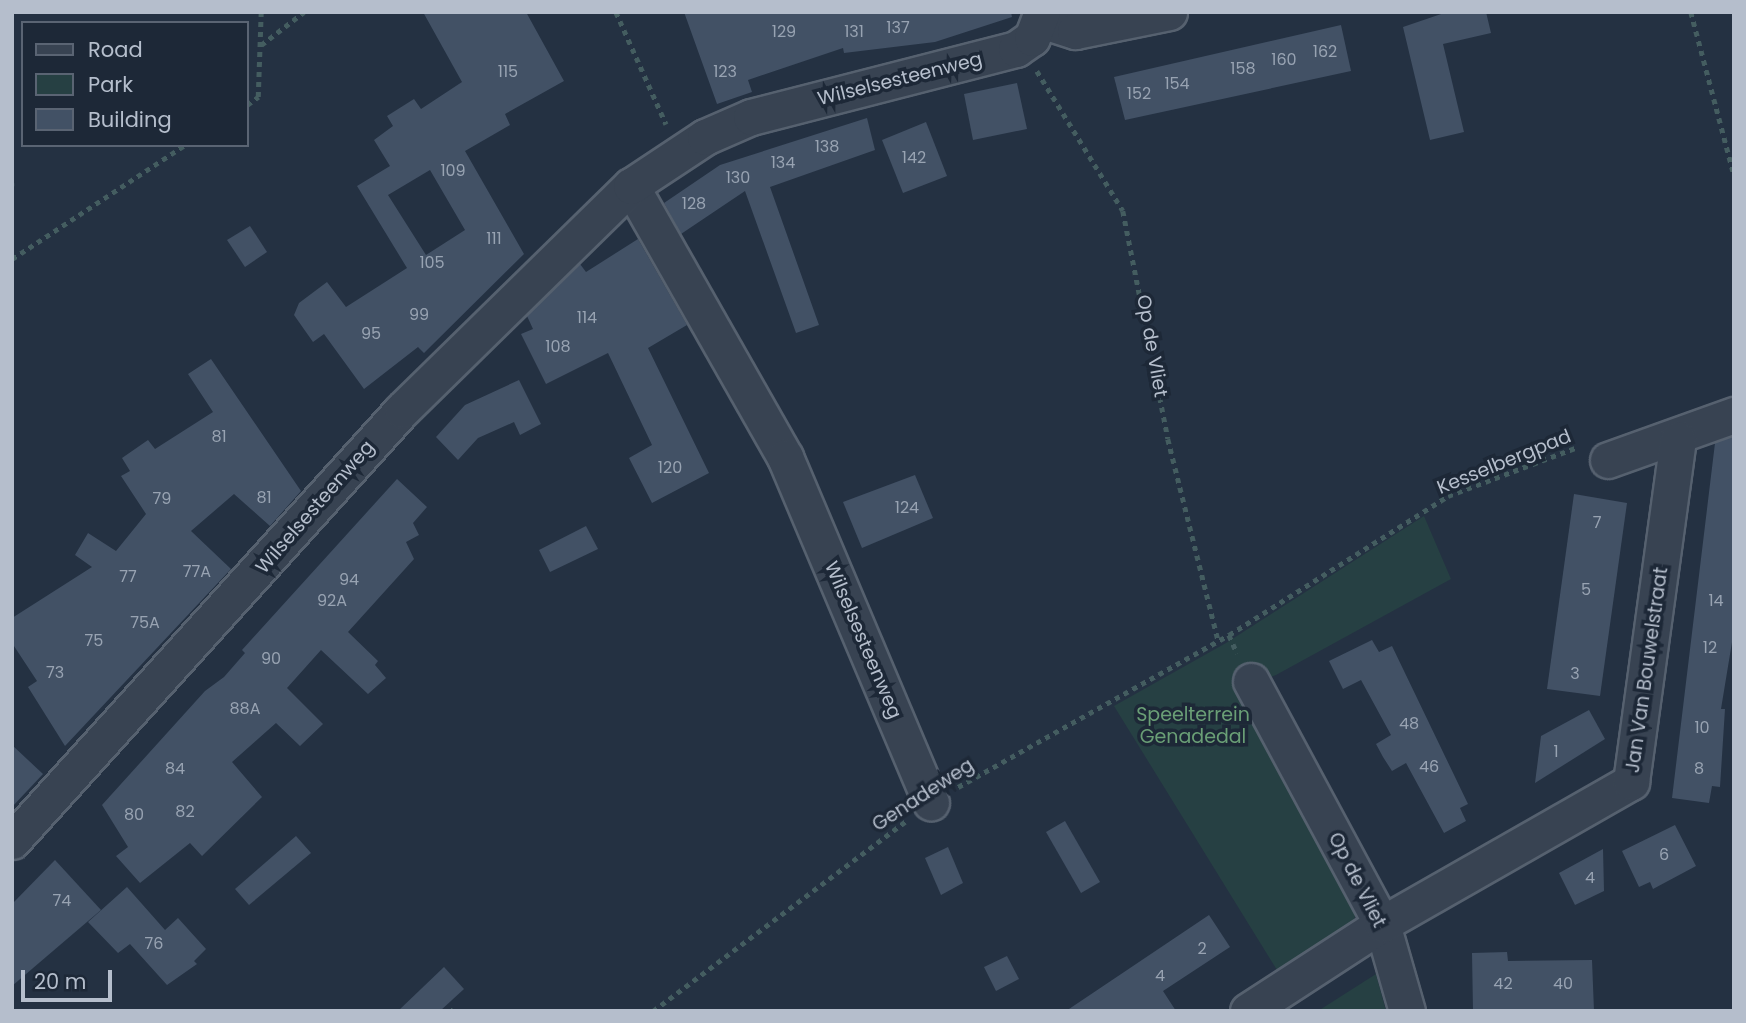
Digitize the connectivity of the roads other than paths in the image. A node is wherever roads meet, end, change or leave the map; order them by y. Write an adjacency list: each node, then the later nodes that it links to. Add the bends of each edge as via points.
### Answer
1 (1169, 12): 2 (street, Wilselsesteenweg, via 1074,31)
2 (1042, 16): 3 (street, Wilselsesteenweg, via 1032,38 1016,49 751,117 681,153)
3 (631, 186): 8 (street, Wilselsesteenweg, via 785,457); 9 (street, Wilselsesteenweg, via 402,410)
4 (1734, 415): 5 (street)
5 (1678, 439): 6 (street); 10 (street, Jan Van Bouwelstraat, via 1631,782)
6 (1597, 452)
7 (1251, 681): 10 (street, Op de Vliet)
8 (931, 802)
9 (12, 841)
10 (1382, 924): 11 (street); 12 (street, Op de Vliet)
11 (1248, 1011)
12 (1407, 1011)

